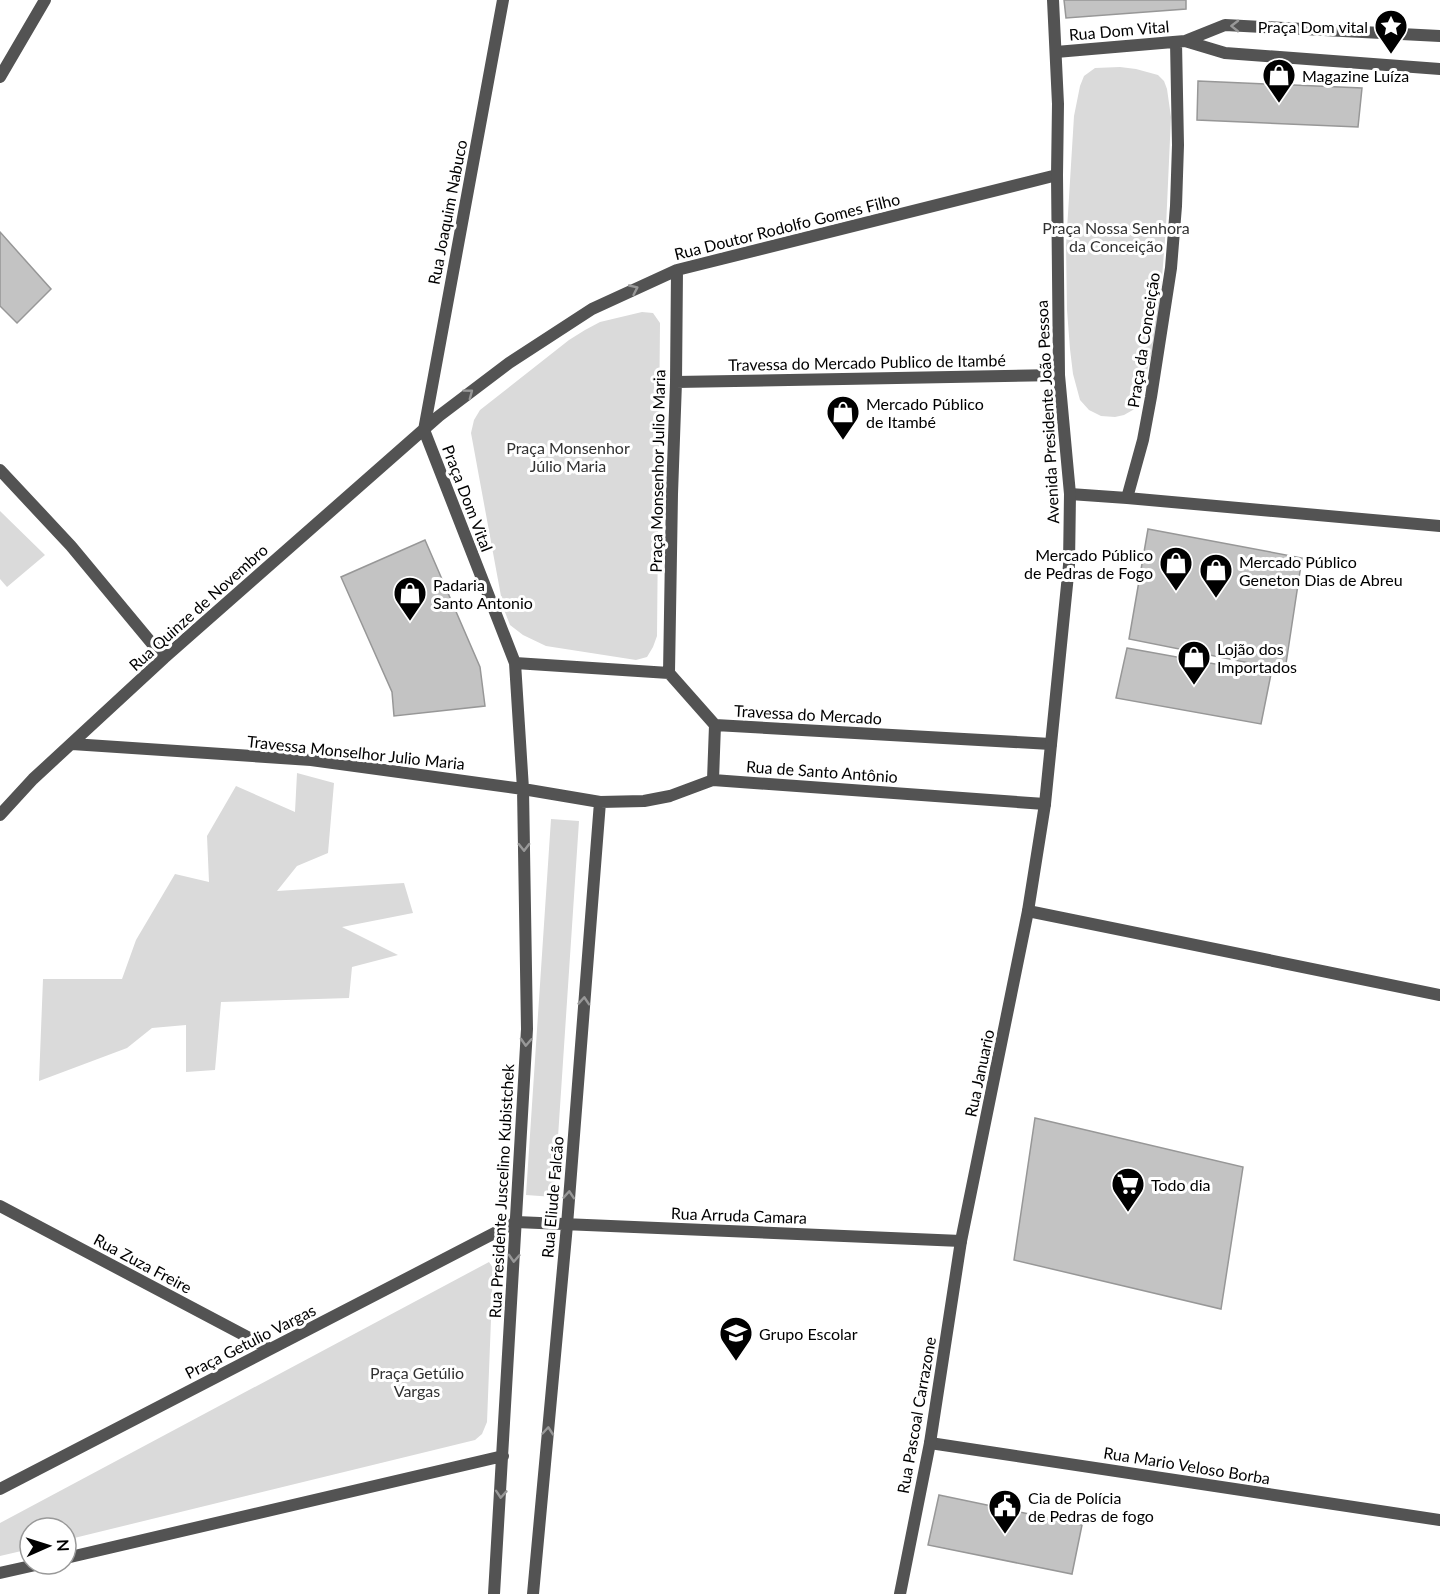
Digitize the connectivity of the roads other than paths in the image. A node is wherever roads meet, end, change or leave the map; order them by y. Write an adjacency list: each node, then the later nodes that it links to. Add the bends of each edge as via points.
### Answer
1 (45, 0): 8 (street)
2 (503, 0): 13 (street, Rua Joaquim Nabuco)
3 (1053, 0): 6 (street, Avenida Presidente João Pessoa)
4 (1440, 36): 5 (street, Rua Dom Vital, one-way to 5, via 1225,25)
5 (1181, 41): 6 (street, Rua Dom Vital); 7 (street, Rua Dom Vital, via 1225,52); 16 (street, Praça da Conceição, via 1171,268 1143,440)
6 (1056, 52): 9 (street, Avenida Presidente João Pessoa)
7 (1440, 69)
8 (0, 77)
9 (1057, 175): 10 (street, Rua Doutor Rodolfo Gomes Filho); 11 (street, Avenida Presidente João Pessoa)
10 (676, 270): 12 (street, Praça Monsenhor Julio Maria); 13 (street, Rua Doutor Rodolfo Gomes Filho, one-way to 10, via 509,363 592,309)
11 (1059, 375): 12 (street, Travessa do Mercado Publico de Itambé); 15 (street, Avenida Presidente João Pessoa)
12 (676, 382): 20 (street, Praça Monsenhor Julio Maria)
13 (424, 430): 18 (street, Rua Quinze de Novembro); 19 (street, Praça Dom Vital)
14 (0, 470): 18 (street, via 71,546)
15 (1070, 494): 16 (street); 23 (street, Avenida Presidente João Pessoa, via 1069,565)
16 (1127, 498): 17 (street)
17 (1440, 526)
18 (164, 658): 22 (street, Rua Quinze de Novembro)
19 (515, 663): 20 (street); 25 (street, Praça Dom Vital)
20 (669, 673): 21 (street, Travessa do Mercado)
21 (715, 725): 23 (street, Travessa do Mercado); 24 (street)
22 (72, 744): 25 (street, Travessa Monselhor Julio Maria, via 311,760); 28 (street, Rua Quinze de Novembro)
23 (1051, 744): 27 (street, Avenida Presidente João Pessoa)
24 (712, 780): 26 (street, Rua de Santo Antônio, via 644,801); 27 (street, Rua de Santo Antônio)
25 (523, 789): 26 (street, Travessa Monselhor Julio Maria); 32 (street, Rua Presidente Juscelino Kubistchek, one-way to 32, via 527,1029)
26 (600, 802): 33 (street, Rua Eliude Falcão, one-way to 26)
27 (1045, 804): 29 (street, Avenida Presidente João Pessoa)
28 (0, 815)
29 (1028, 911): 30 (street); 34 (street, Rua Januario)
30 (1440, 995)
31 (0, 1206): 35 (street, Rua Zuza Freire)
32 (516, 1222): 33 (street, Rua Arruda Camara); 35 (street, Praça Getulio Vargas); 37 (street, Rua Presidente Juscelino Kubistchek, one-way to 37)
33 (567, 1225): 34 (street, Rua Arruda Camara); 44 (street, Rua Eliude Falcão, one-way to 33)
34 (961, 1241): 36 (street, Rua Pascoal Carrazone)
35 (270, 1349): 38 (street, Praça Getulio Vargas)
36 (930, 1443): 39 (street, Rua Mario Veloso Borba); 45 (street, Rua Pascoal Carrazone)
37 (503, 1456): 40 (street); 43 (street, Rua Presidente Juscelino Kubistchek, one-way to 43)
38 (0, 1489)
39 (1440, 1520)
40 (78, 1555)
41 (18, 1569): 42 (street)
42 (0, 1573)
43 (494, 1594)
44 (533, 1594)
45 (900, 1594)

